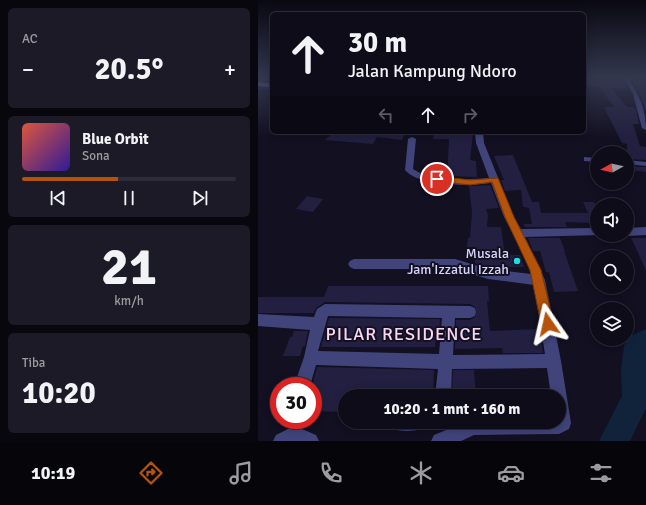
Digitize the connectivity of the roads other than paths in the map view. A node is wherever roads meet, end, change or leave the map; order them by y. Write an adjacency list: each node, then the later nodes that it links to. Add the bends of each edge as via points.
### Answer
1 (638, 98): 2 (street)
2 (643, 107): 3 (street)
3 (646, 128)
4 (479, 134): 10 (street, via 480,143)
5 (412, 138): 10 (street, via 409,170 414,175 470,183)
6 (587, 159): 7 (street)
7 (590, 159)
8 (634, 163): 9 (street)
9 (646, 164)
10 (495, 180): 14 (street)
11 (646, 231): 13 (street)
12 (590, 232): 14 (street)
13 (634, 232)
14 (518, 233): 16 (street)
15 (354, 264): 16 (street, via 455,264 488,274)
16 (537, 275): 22 (street)
17 (449, 311): 18 (street); 20 (street, via 325,310); 23 (street)
18 (470, 312)
19 (258, 320): 20 (street)
20 (318, 324): 21 (street)
21 (311, 357): 23 (street); 24 (street)
22 (554, 361): 23 (street); 28 (street, via 563,423 559,426 474,427)
23 (446, 362): 25 (street)
24 (305, 377)
25 (444, 389)
26 (282, 441): 27 (street, via 288,436 295,435)
27 (310, 441)
28 (440, 441)

